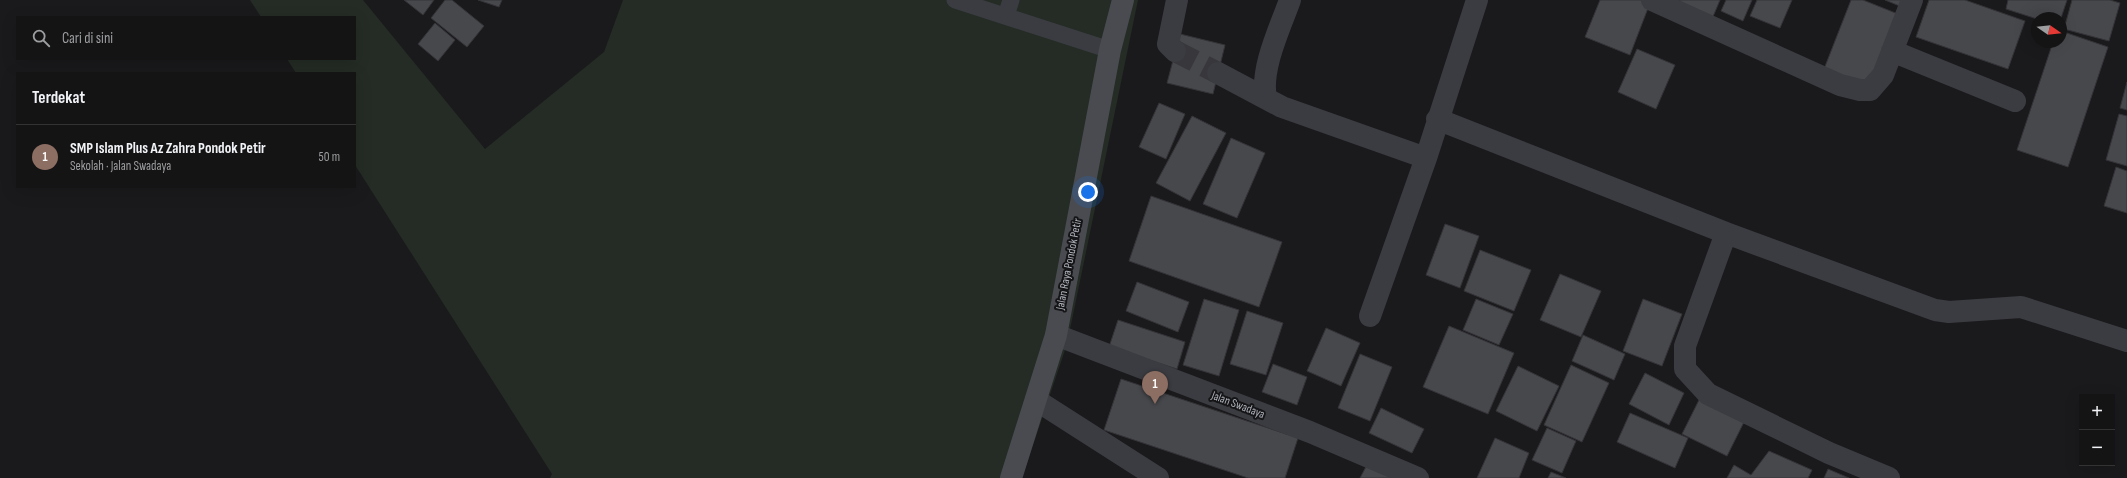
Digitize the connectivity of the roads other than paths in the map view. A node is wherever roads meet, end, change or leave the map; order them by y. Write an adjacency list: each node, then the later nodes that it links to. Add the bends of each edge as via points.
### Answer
1 (955, 0): 8 (lane)
2 (1123, 0): 9 (main road, Jalan Raya Pondok Petir)
3 (1177, 0): 10 (street, via 1168,44)
4 (1290, 0): 13 (street, via 1266,69)
5 (1478, 0): 15 (street)
6 (1652, 0): 11 (street, via 1840,85 1860,90 1870,90 1883,75)
7 (1912, 0): 11 (street)
8 (1009, 8): 9 (lane)
9 (1110, 50): 19 (main road, Jalan Raya Pondok Petir)
10 (1175, 51)
11 (1892, 51): 14 (street)
12 (1218, 73): 13 (street)
13 (1266, 98): 16 (street, via 1288,109)
14 (2015, 102)
15 (1437, 119): 16 (street); 17 (street)
16 (1426, 158): 18 (street)
17 (1726, 233): 20 (street, via 1935,310 1949,312 2021,307); 25 (street, via 1685,346 1685,369 1708,394 1829,453)
18 (1370, 316)
19 (1056, 335): 21 (main road, Jalan Raya Pondok Petir); 24 (street, Jalan Swadaya, via 1310,432)
20 (2127, 341)
21 (1036, 400): 22 (main road, Jalan Raya Pondok Petir); 23 (street)
22 (1011, 478)
23 (1158, 478)
24 (1418, 478)
25 (1888, 478)

